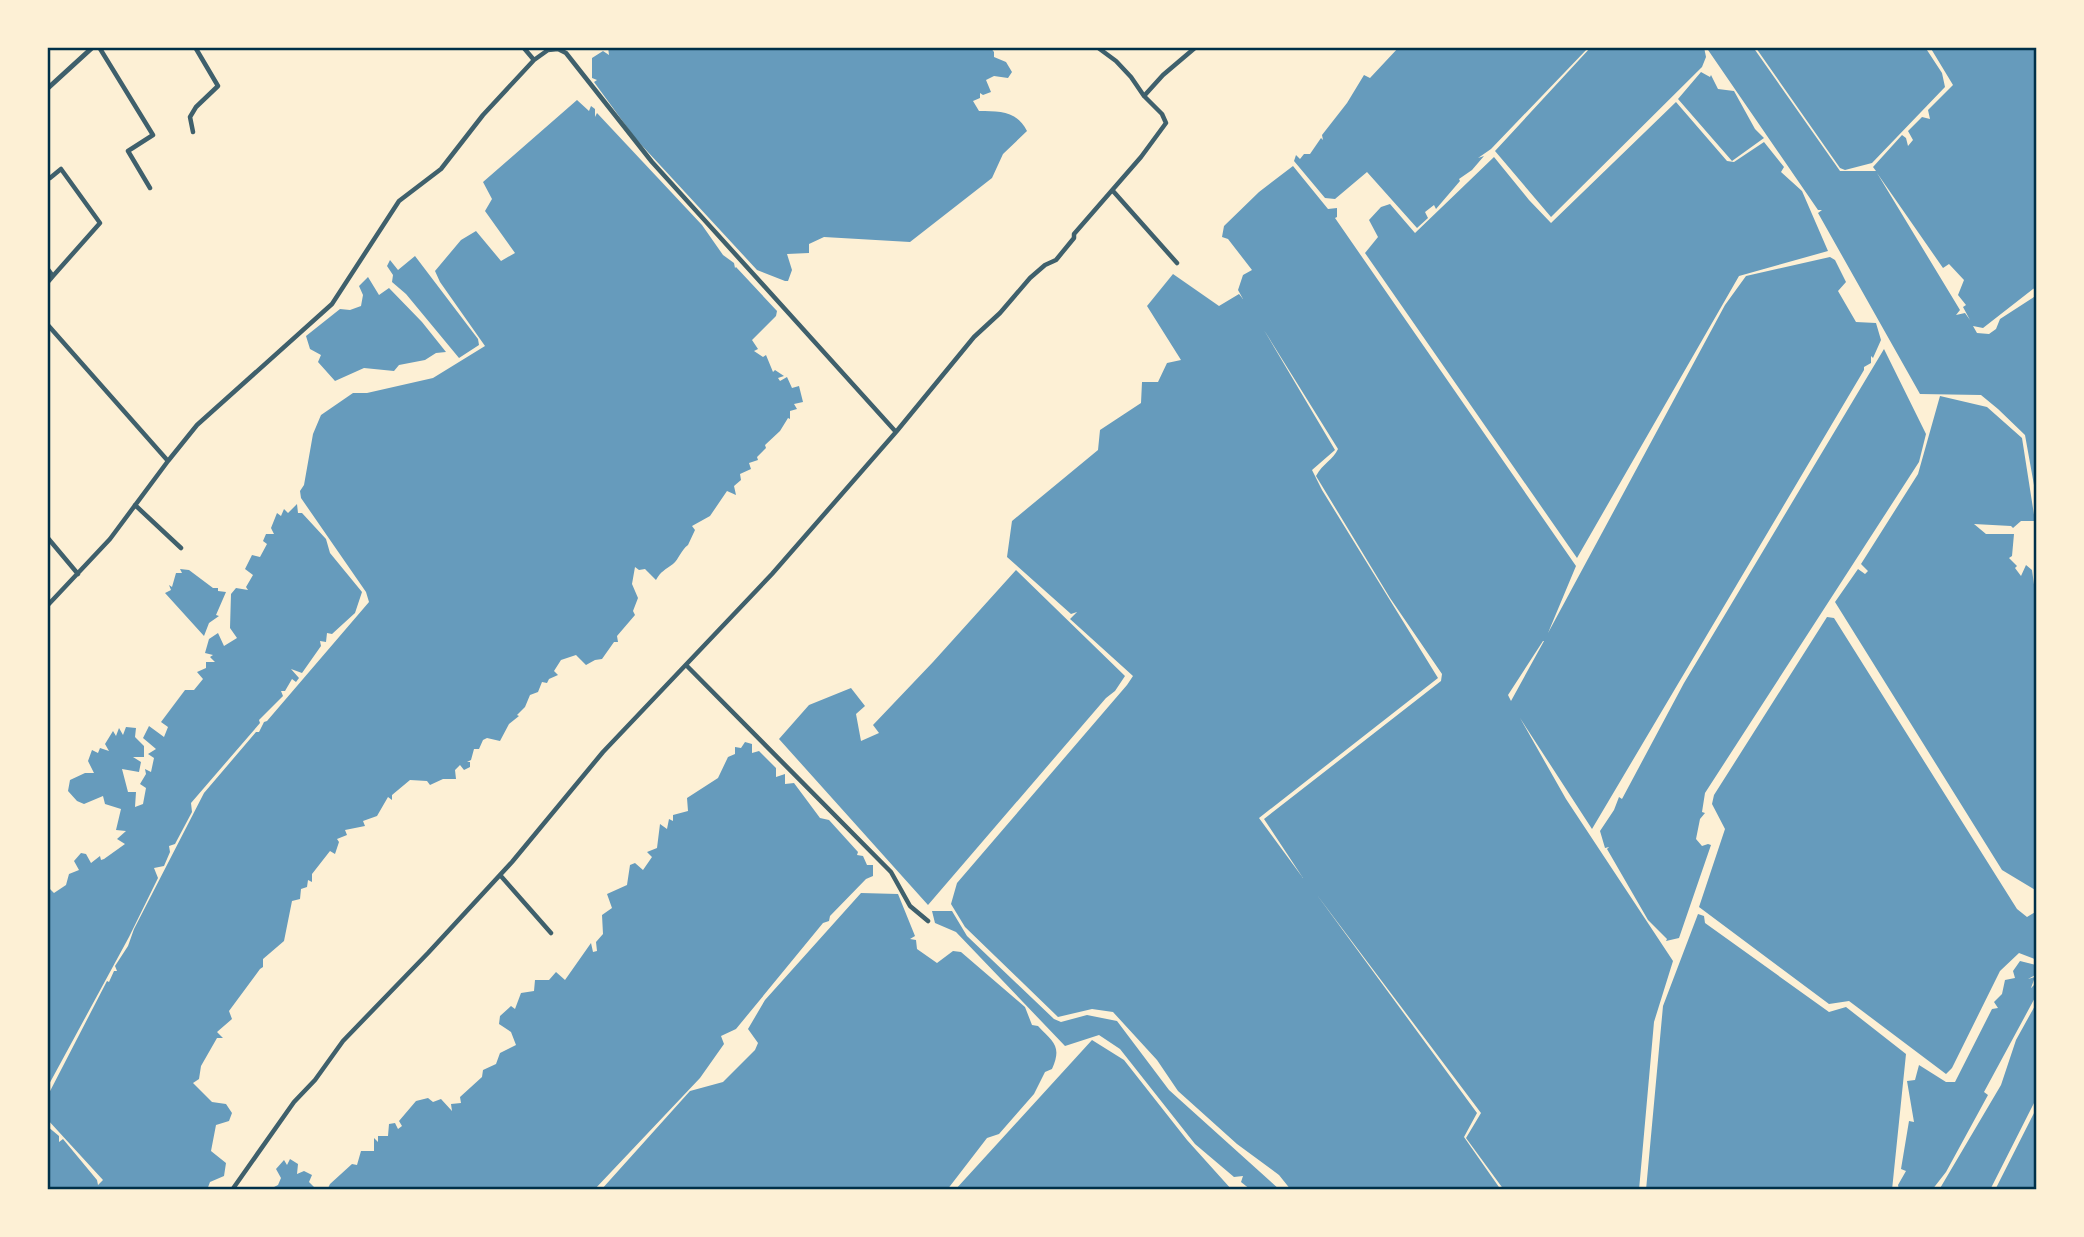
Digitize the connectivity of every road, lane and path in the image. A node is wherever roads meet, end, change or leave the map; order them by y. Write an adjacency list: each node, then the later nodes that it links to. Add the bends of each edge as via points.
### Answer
1 (93, 47): 9 (street)
2 (99, 47): 13 (street, via 153,135 128,151)
3 (195, 47): 11 (street, via 218,86 190,117)
4 (523, 47): 8 (street)
5 (1097, 47): 10 (street, via 1116,61)
6 (1196, 47): 10 (street)
7 (549, 49): 8 (street); 20 (street, via 566,53 652,162)
8 (534, 60): 21 (street, via 441,169 399,201 332,304 197,425)
9 (47, 89)
10 (1144, 96): 14 (street, via 1166,123)
11 (193, 132)
12 (47, 175): 17 (street, via 50,178 61,169 100,223)
13 (150, 188)
14 (1113, 191): 15 (street); 20 (street, via 1056,260 1030,278 974,337)
15 (1177, 263)
16 (47, 268): 17 (street)
17 (53, 276): 18 (street)
18 (47, 283)
19 (47, 324): 21 (street)
20 (896, 432): 27 (street)
21 (168, 461): 22 (street)
22 (135, 505): 24 (street); 25 (street)
23 (47, 537): 25 (street)
24 (181, 548)
25 (78, 574): 26 (street)
26 (47, 606)
27 (687, 666): 28 (street, via 603,752); 29 (street, via 891,872 910,905)
28 (500, 875): 30 (street); 31 (street, via 343,1041)
29 (928, 921)
30 (551, 933)
31 (232, 1190)

